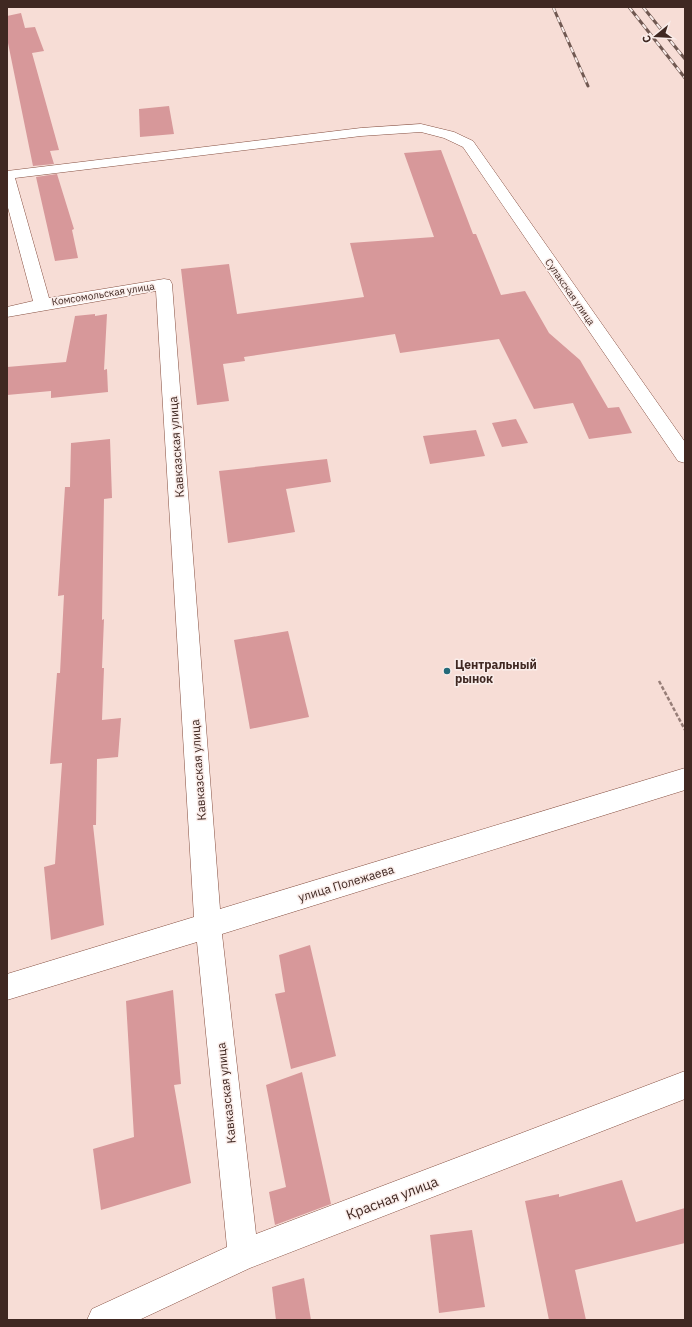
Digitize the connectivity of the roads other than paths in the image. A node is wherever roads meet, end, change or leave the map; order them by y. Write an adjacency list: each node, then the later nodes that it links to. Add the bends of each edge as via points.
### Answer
1 (7, 176): 3 (street, Комсомольская улица); 5 (street, Сулакская улица, via 361,132 421,128 449,134 468,144)
2 (164, 284): 3 (street, Комсомольская улица); 7 (street, Кавказская улица)
3 (42, 304): 4 (street, Комсомольская улица)
4 (7, 312)
5 (685, 456)
6 (685, 779): 7 (street, улица Полежаева)
7 (208, 925): 8 (street, улица Полежаева); 10 (street, Кавказская улица)
8 (7, 987)
9 (685, 1085): 10 (street, Красная улица)
10 (243, 1255): 11 (street, Красная улица)
11 (103, 1320)

